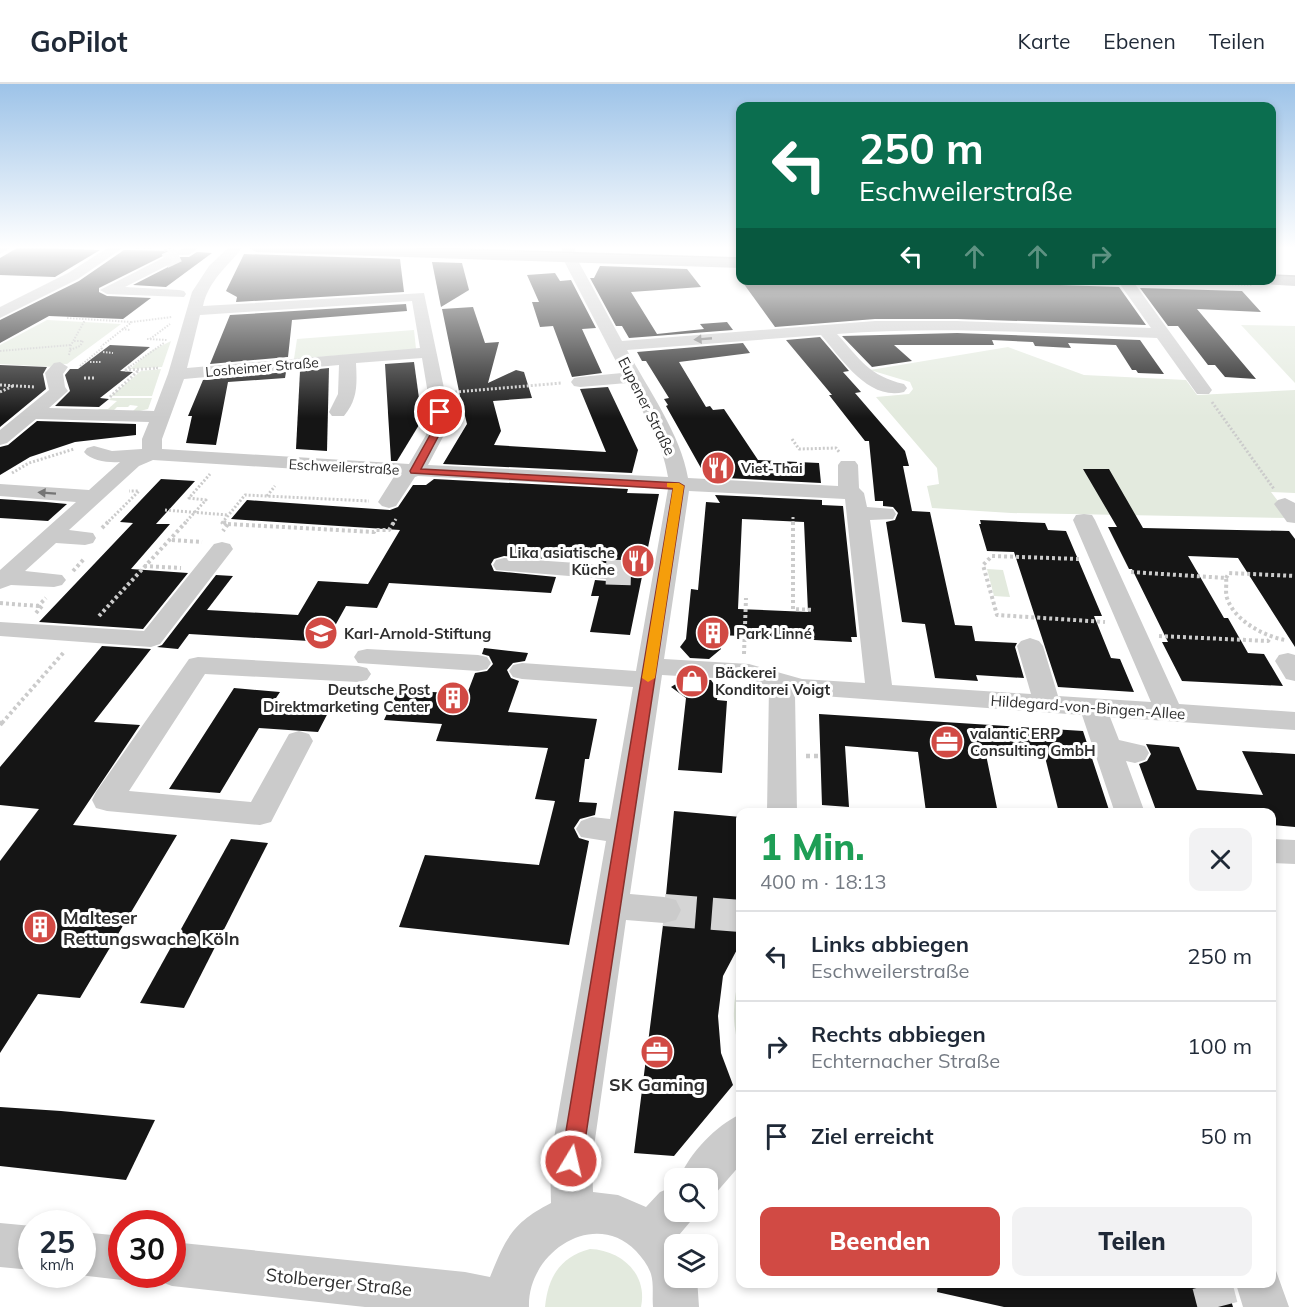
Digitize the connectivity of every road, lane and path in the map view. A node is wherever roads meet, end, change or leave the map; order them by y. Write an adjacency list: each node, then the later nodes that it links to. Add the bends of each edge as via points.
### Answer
1 (18, 304): 9 (street)
2 (184, 304): 8 (street)
3 (195, 304): 8 (street)
4 (279, 304): 8 (street)
5 (421, 304): 27 (street)
6 (596, 304): 23 (street, Eupener Straße)
7 (1141, 304): 18 (street)
8 (194, 309): 34 (street)
9 (0, 313)
10 (67, 318): 11 (path)
11 (85, 319): 13 (path); 21 (path)
12 (112, 319): 13 (path)
13 (108, 321): 14 (path)
14 (132, 322): 15 (path); 33 (path, via 180,316 148,339 172,340 142,355 126,370)
15 (121, 329): 17 (path); 19 (path)
16 (824, 329): 18 (street, via 911,326); 23 (street, one-way to 23); 43 (street, via 862,372 877,383)
17 (130, 330)
18 (1161, 333): 46 (street)
19 (111, 338): 20 (path); 41 (path, via 78,368)
20 (119, 338)
21 (73, 341): 22 (path); 24 (path, via 83,341)
22 (71, 345): 24 (path); 25 (path)
23 (617, 346): 35 (street, Eupener Straße)
24 (70, 350): 32 (path)
25 (0, 351)
26 (103, 352): 28 (path)
27 (430, 352): 29 (street, Losheimer Straße); 48 (street)
28 (113, 353)
29 (347, 360): 34 (street, Losheimer Straße); 50 (street, via 348,396)
30 (90, 362): 31 (path)
31 (101, 362)
32 (64, 365): 41 (street, via 54,373)
33 (139, 370): 34 (path); 38 (path)
34 (171, 371): 52 (street)
35 (633, 377): 39 (street); 62 (street, Eupener Straße, via 666,440)
36 (94, 378): 41 (path)
37 (122, 380): 38 (path)
38 (127, 381): 45 (path)
39 (580, 382): 48 (path)
40 (0, 385): 42 (path)
41 (66, 385): 42 (path); 51 (street)
42 (14, 386): 47 (path)
43 (898, 388)
44 (111, 389): 45 (path)
45 (117, 390): 49 (path, via 109,397)
46 (1203, 390): 68 (path)
47 (0, 392)
48 (439, 393): 60 (street, via 438,424)
49 (117, 397)
50 (338, 412)
51 (32, 413): 52 (street); 53 (street)
52 (162, 417): 56 (street, via 152,439)
53 (0, 439)
54 (792, 439): 59 (path, via 799,449 836,448)
55 (88, 449): 56 (street, Eschweilerstraße, via 111,457); 61 (path, via 29,463)
56 (152, 454): 57 (street, Eschweilerstraße); 64 (street, via 132,462)
57 (222, 460): 58 (street, Eschweilerstraße); 69 (path, via 189,498 207,500)
58 (293, 464): 60 (street, Eschweilerstraße); 63 (street)
59 (848, 465): 66 (street)
60 (411, 471): 62 (street, Eschweilerstraße); 65 (street)
61 (3, 484): 64 (street, one-way to 61)
62 (679, 486): 66 (street, Eschweilerstraße); 101 (street, Eupener Straße, via 654,574)
63 (271, 491): 65 (path); 71 (path, via 245,495)
64 (93, 497): 75 (street)
65 (389, 502): 74 (path, via 404,506 389,530)
66 (854, 503): 70 (street, Eschweilerstraße); 103 (street)
67 (165, 510): 69 (path)
68 (1290, 510)
69 (195, 512): 71 (path); 77 (path)
70 (885, 514)
71 (228, 515): 74 (path, via 222,523)
72 (793, 517): 91 (path, via 794,609)
73 (1084, 520): 80 (street)
74 (228, 524): 78 (path)
75 (51, 536): 76 (street); 86 (street)
76 (85, 538)
77 (172, 540): 78 (path); 81 (path)
78 (218, 546): 82 (street)
79 (504, 565): 83 (street)
80 (1104, 565): 85 (path); 93 (street); 93 (path, via 1000,555 992,556 983,565 997,615)
81 (144, 566): 82 (path); 95 (path)
82 (206, 569): 95 (street, via 151,639)
83 (606, 572)
84 (1295, 576): 85 (path, via 1229,573)
85 (1226, 578): 94 (path, via 1230,603 1259,632)
86 (2, 579): 87 (street)
87 (54, 580)
88 (747, 598): 100 (path)
89 (0, 603): 90 (path)
90 (38, 606)
91 (814, 610)
92 (0, 628): 95 (street)
93 (1132, 629): 94 (path, via 1268,641); 106 (street)
94 (1271, 637): 97 (path)
95 (76, 640): 108 (path)
96 (1030, 646): 104 (street)
97 (1292, 658)
98 (478, 663): 109 (street, via 198,665 107,800 260,814)
99 (522, 671): 101 (street, Hildegard-von-Bingen-Allee)
100 (743, 671): 101 (street, Hildegard-von-Bingen-Allee); 102 (street, Hildegard-von-Bingen-Allee)
101 (649, 673): 115 (street, Eupener Straße)
102 (782, 681): 103 (street, Hildegard-von-Bingen-Allee, via 801,687); 112 (street)
103 (880, 693): 104 (street, Hildegard-von-Bingen-Allee)
104 (1047, 704): 105 (street, Hildegard-von-Bingen-Allee)
105 (1093, 708): 106 (street, Hildegard-von-Bingen-Allee); 110 (street)
106 (1168, 712): 107 (street, Hildegard-von-Bingen-Allee)
107 (1295, 721)
108 (0, 725)
109 (299, 741)
110 (1107, 748): 111 (street); 113 (street)
111 (1135, 753)
112 (782, 808)
113 (1128, 808)
114 (592, 829): 115 (street)
115 (624, 831): 118 (street, Eupener Straße)
116 (1276, 851): 117 (street)
117 (1295, 852)
118 (612, 906): 119 (street); 122 (street, Eupener Straße, via 571,1161)
119 (664, 910)
120 (736, 1139): 121 (street)
121 (710, 1168)
122 (573, 1217): 123 (street, via 594,1211); 128 (street, via 555,1221 532,1239 514,1265)
123 (663, 1220): 129 (street, via 661,1247 674,1275)
124 (0, 1245): 125 (street)
125 (18, 1247)
126 (186, 1266): 128 (street, Stolberger Straße, via 465,1296)
127 (1260, 1288): 130 (street)
128 (505, 1305)
129 (676, 1307)
130 (1266, 1307)

